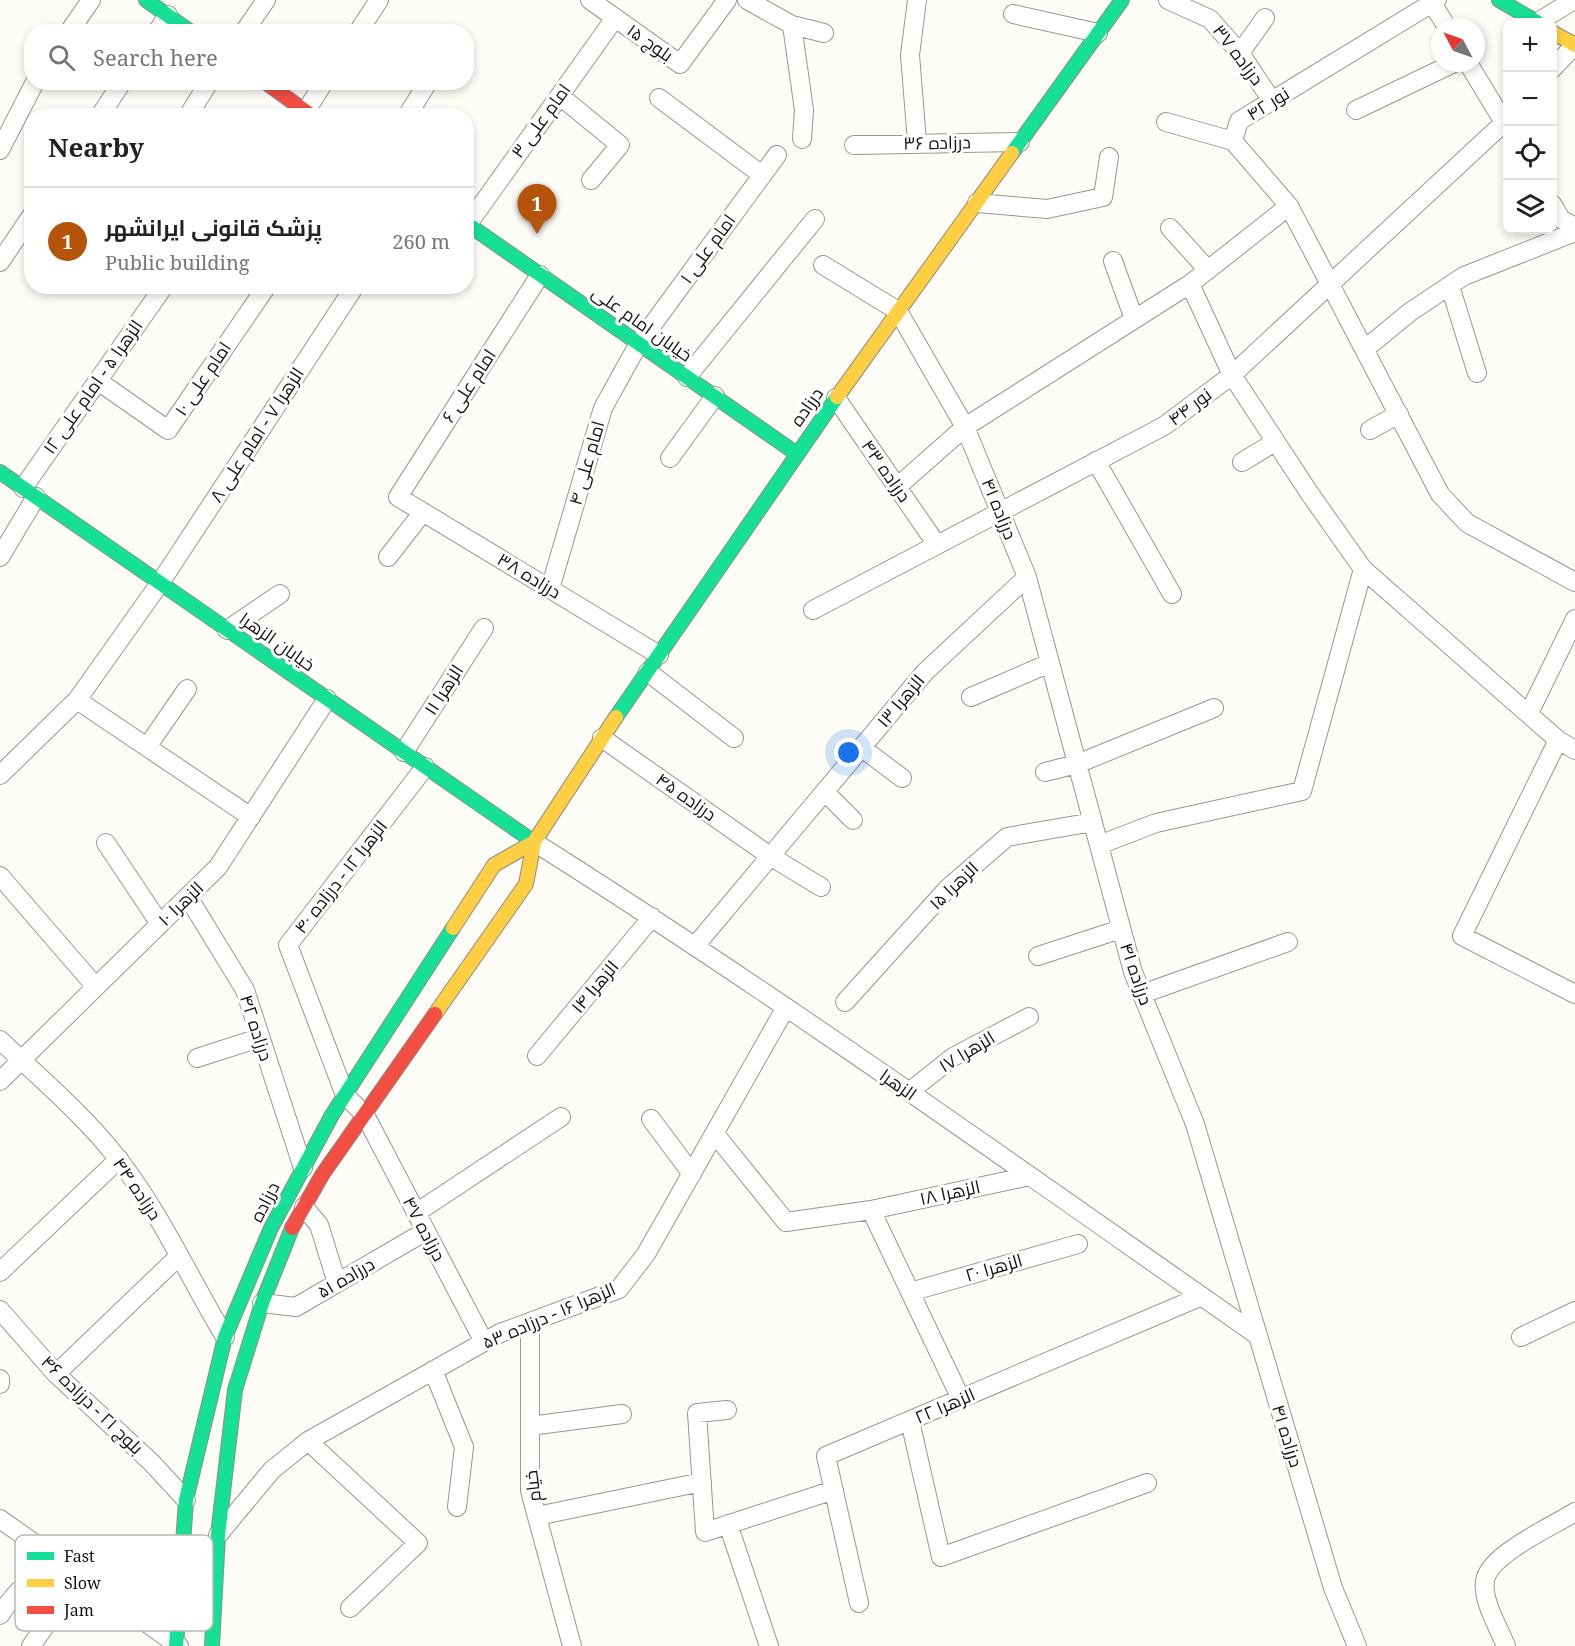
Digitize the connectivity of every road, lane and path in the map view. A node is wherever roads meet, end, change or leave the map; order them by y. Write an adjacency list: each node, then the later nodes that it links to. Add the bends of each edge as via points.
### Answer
1 (91, 0): 21 (street)
2 (146, 0): 15 (main road)
3 (266, 0): 24 (street)
4 (378, 0): 25 (street)
5 (590, 0): 16 (street, بلوچ ۱۵)
6 (727, 0): 16 (street, بلوچ ۱۵, via 680,64)
7 (747, 0): 26 (street)
8 (917, 0): 55 (street, via 910,55)
9 (1122, 0): 28 (main road, درزاده)
10 (1168, 0): 31 (street, درزاده ۳۷, via 1210,19)
11 (1499, 0): 19 (main road)
12 (1574, 0): 20 (street)
13 (1434, 1): 18 (street, نور ۴۲); 43 (street, نور ۴۲)
14 (1013, 14): 28 (street)
15 (168, 15): 22 (street); 23 (main road)
16 (615, 18): 41 (street, امام علی ۳)
17 (1265, 18): 31 (street)
18 (1442, 18)
19 (1531, 18)
20 (1545, 18)
21 (74, 24)
22 (162, 24)
23 (180, 24)
24 (250, 24)
25 (363, 24)
26 (792, 25): 27 (street); 53 (street, via 804,110)
27 (824, 33)
28 (1098, 33): 56 (main road, درزاده)
29 (1557, 35): 30 (main road)
30 (1575, 45): 32 (street)
31 (1240, 53): 43 (street, درزاده ۳۷)
32 (1557, 64)
33 (1435, 72): 49 (street)
34 (1474, 72): 50 (street)
35 (31, 90): 58 (street)
36 (117, 90): 44 (street)
37 (204, 90): 45 (street)
38 (274, 90): 46 (main road)
39 (317, 90): 47 (street)
40 (423, 90): 48 (street)
41 (560, 96): 62 (street, via 620,145); 66 (street, امام علی ۳)
42 (659, 98): 61 (street)
43 (1272, 101): 54 (street, نور ۴۲, via 1239,121)
44 (105, 108)
45 (193, 108)
46 (295, 108)
47 (302, 108)
48 (412, 108)
49 (1356, 110)
50 (1503, 119)
51 (1166, 122): 54 (street)
52 (1504, 126): 78 (street, نور ۴۴)
53 (802, 139)
54 (1233, 141): 64 (street, نور ۴۲)
55 (917, 142): 56 (street, درزاده ۳۶); 57 (street, درزاده ۳۶)
56 (1020, 142): 63 (main road, درزاده)
57 (854, 145)
58 (0, 150)
59 (777, 155): 61 (street, امام علی ۱)
60 (1109, 157): 63 (street, via 1103,197 1047,209)
61 (762, 175): 85 (street, امام علی ۱)
62 (591, 180)
63 (977, 203): 83 (main road, درزاده)
64 (1289, 206): 75 (street); 78 (street, نور ۴۲)
65 (1557, 212): 71 (street)
66 (474, 213)
67 (815, 219): 89 (street)
68 (24, 227): 73 (street)
69 (474, 228): 76 (main road, خیابان امام علی)
70 (1170, 228): 75 (street)
71 (1575, 230): 79 (street, via 1464,276)
72 (1113, 261): 84 (street)
73 (0, 262)
74 (823, 265): 83 (street)
75 (1208, 270): 77 (street)
76 (540, 275): 85 (main road, خیابان امام علی); 104 (street, امام علی ۶)
77 (1190, 284): 84 (street); 88 (street)
78 (1331, 284): 86 (street, نور ۴۲); 88 (street, نور ۴۴)
79 (1450, 286): 86 (street); 87 (street)
80 (158, 294): 90 (street, الزهرا ۵ - امام علی ۱۲)
81 (262, 294): 90 (street, امام علی ۱۰, via 168,430)
82 (350, 294): 113 (street, الزهرا ۷ - امام علی ۸)
83 (898, 311): 92 (main road, درزاده); 94 (street, درزاده ۴۱)
84 (1134, 319): 94 (street)
85 (639, 343): 89 (main road, خیابان امام علی); 114 (street, امام علی ۴, via 603,408)
86 (1365, 349): 93 (street, نور ۴۲)
87 (1477, 373)
88 (1232, 375): 96 (street); 99 (street, نور ۴۴, via 1164,426)
89 (687, 377): 91 (main road, خیابان امام علی)
90 (98, 381): 103 (street, الزهرا ۵ - امام علی ۱۲)
91 (715, 396): 97 (main road, خیابان امام علی); 98 (street)
92 (836, 398): 97 (main road, درزاده); 102 (street, درزاده ۴۳)
93 (1399, 414): 95 (street); 112 (street, نور ۴۲, via 1440,494 1467,523)
94 (965, 427): 102 (street); 106 (street, درزاده ۴۱)
95 (1370, 430)
96 (1275, 442): 100 (street); 110 (street)
97 (797, 454): 121 (main road, درزاده)
98 (670, 458)
99 (1096, 461): 106 (street, نور ۴۴); 116 (street)
100 (1242, 462)
101 (0, 472): 103 (main road, خیابان الزهرا)
102 (897, 487): 107 (street, درزاده ۴۳)
103 (29, 492): 108 (street, الزهرا ۵ - امام علی ۱۲); 113 (main road, خیابان الزهرا)
104 (398, 497): 105 (street, درزاده ۳۸)
105 (423, 512): 109 (street); 114 (street, درزاده ۳۸)
106 (1000, 512): 107 (street, نور ۴۴); 111 (street, درزاده ۴۱)
107 (937, 545): 117 (street, نور ۴۴)
108 (0, 557)
109 (388, 557)
110 (1363, 569): 129 (street); 148 (street, via 1302,791 1156,823)
111 (1027, 577): 122 (street, درزاده ۴۱); 134 (street, الزهرا ۱۳, via 925,672)
112 (1575, 582)
113 (160, 583): 120 (main road, خیابان الزهرا); 127 (street, الزهرا ۷ - امام علی ۸)
114 (550, 589): 121 (street, درزاده ۳۸)
115 (280, 594): 120 (street)
116 (1172, 594)
117 (813, 610)
118 (1575, 619): 129 (street)
119 (484, 628): 136 (street, الزهرا ۱۱)
120 (227, 630): 126 (main road, خیابان الزهرا)
121 (659, 655): 123 (main road, درزاده)
122 (1050, 663): 125 (street); 137 (street, درزاده ۴۱)
123 (648, 672): 130 (main road, درزاده); 131 (street)
124 (187, 689): 133 (street)
125 (971, 697)
126 (327, 699): 136 (main road, خیابان الزهرا); 143 (street, الزهرا ۱۰)
127 (77, 700): 133 (street); 140 (street, الزهرا ۷ - امام علی ۸)
128 (1214, 708): 137 (street)
129 (1529, 712): 132 (street)
130 (602, 738): 146 (main road, درزاده); 149 (street, درزاده ۴۵)
131 (734, 738)
132 (1558, 741): 135 (street); 161 (street, via 1462,936)
133 (147, 747): 143 (street)
134 (862, 748): 141 (street); 142 (street, الزهرا ۱۳)
135 (1575, 750)
136 (404, 752): 138 (main road, خیابان الزهرا)
137 (1077, 764): 139 (street); 145 (street, درزاده ۴۱)
138 (425, 767): 146 (main road, خیابان الزهرا); 172 (street, الزهرا ۱۲ - درزاده ۴۰, via 288,945)
139 (1045, 772)
140 (0, 775)
141 (902, 778)
142 (825, 792): 144 (street); 149 (street, الزهرا ۱۳)
143 (251, 817): 152 (street, الزهرا ۱۰, via 218,867)
144 (853, 820)
145 (1093, 822): 148 (street, درزاده ۴۱); 162 (street, الزهرا ۱۵, via 1007,837 948,888)
146 (534, 842): 153 (street, الزهرا); 172 (main road, درزاده, via 494,865); 173 (main road, درزاده, via 526,884)
147 (106, 843): 154 (street)
148 (1099, 845): 155 (street, درزاده ۴۱)
149 (770, 856): 151 (street, درزاده ۴۵); 157 (street, الزهرا ۱۳)
150 (0, 876): 159 (street)
151 (821, 887)
152 (188, 897): 154 (street, الزهرا ۱۰); 165 (street, درزاده ۴۲, via 245,990)
153 (652, 917): 157 (street, الزهرا); 167 (street, الزهرا ۱۴)
154 (160, 924): 159 (street, الزهرا ۱۰)
155 (1121, 929): 158 (street); 160 (street, درزاده ۴۱)
156 (1288, 942): 160 (street)
157 (694, 946): 163 (street, الزهرا)
158 (1038, 956)
159 (96, 987): 169 (street, الزهرا ۱۰)
160 (1142, 994): 195 (street, درزاده ۴۱, via 1194,1124)
161 (1575, 994)
162 (845, 1002)
163 (786, 1007): 171 (street, الزهرا); 176 (street, الزهرا ۱۶ - درزاده ۵۳)
164 (1029, 1017): 171 (street, الزهرا ۱۷, via 953,1057)
165 (259, 1038): 168 (street); 178 (street, درزاده ۴۲)
166 (0, 1040): 169 (street, درزاده ۴۴)
167 (537, 1056)
168 (197, 1058)
169 (21, 1060): 170 (street, الزهرا ۱۰); 177 (street, درزاده ۴۴, via 60,1094)
170 (0, 1081)
171 (909, 1092): 180 (street, الزهرا)
172 (345, 1095): 173 (street, درزاده ۴۷); 178 (main road, درزاده)
173 (365, 1115): 181 (main road, درزاده); 183 (street, درزاده ۴۷)
174 (561, 1117): 183 (street)
175 (651, 1119): 179 (street)
176 (715, 1134): 179 (street, الزهرا ۱۶ - درزاده ۵۳); 182 (street, الزهرا ۱۸, via 786,1222)
177 (119, 1160): 186 (street, درزاده ۴۴, via 150,1204); 187 (street)
178 (303, 1168): 196 (main road, درزاده, via 271,1228)
179 (692, 1174): 194 (street, الزهرا ۱۶ - درزاده ۵۳, via 646,1254 619,1289)
180 (1030, 1176): 182 (street, الزهرا ۱۸); 190 (street, الزهرا)
181 (304, 1207): 188 (street, via 319,1225); 191 (main road, درزاده, via 287,1236)
182 (871, 1210): 189 (street)
183 (416, 1214): 184 (street, درزاده ۴۷)
184 (426, 1231): 188 (street, درزاده ۵۱); 198 (street, درزاده ۴۷)
185 (1078, 1244): 189 (street, الزهرا ۲۰)
186 (178, 1257): 196 (street, درزاده ۴۴); 200 (street)
187 (0, 1272)
188 (337, 1283): 191 (street, درزاده ۵۱, via 296,1307)
189 (910, 1292): 203 (street)
190 (1202, 1296): 195 (street, الزهرا); 203 (street, الزهرا ۲۲)
191 (262, 1303): 220 (main road, درزاده, via 235,1390)
192 (0, 1310): 200 (street, بلوچ ۲۱ - درزاده ۴۶)
193 (1575, 1311): 197 (street)
194 (530, 1322): 198 (street, الزهرا ۱۶ - درزاده ۵۳); 207 (street, خیام)
195 (1257, 1335): 234 (street, درزاده ۴۱, via 1333,1588)
196 (225, 1337): 212 (main road, درزاده)
197 (1521, 1337)
198 (484, 1342): 199 (street, الزهرا ۱۶ - درزاده ۵۳)
199 (433, 1370): 208 (street, الزهرا ۱۶ - درزاده ۵۳); 213 (street, via 464,1447)
200 (56, 1374): 212 (street, بلوچ ۲۱ - درزاده ۴۶)
201 (0, 1379): 202 (street)
202 (0, 1384)
203 (961, 1399): 206 (street, الزهرا ۲۲)
204 (727, 1410): 209 (street, via 698,1413)
205 (622, 1414): 207 (street)
206 (910, 1420): 210 (street, via 941,1557); 211 (street, الزهرا ۲۲, via 826,1456)
207 (530, 1426): 215 (street, خیام, via 530,1491)
208 (308, 1441): 220 (street, الزهرا ۱۶ - درزاده ۵۳, via 272,1470); 223 (street, via 418,1543)
209 (702, 1482): 215 (street); 217 (street, via 705,1532)
210 (1147, 1483)
211 (834, 1490): 217 (street); 222 (street, الزهرا ۲۲)
212 (186, 1500): 219 (main road, درزاده)
213 (457, 1507)
214 (1575, 1512): 235 (street, via 1497,1559 1485,1579 1485,1593)
215 (537, 1516): 232 (street, خیام)
216 (0, 1519): 218 (street)
217 (728, 1524): 233 (street)
218 (22, 1535)
219 (184, 1535)
220 (218, 1535): 225 (main road, درزاده)
221 (15, 1597): 224 (street)
222 (859, 1604)
223 (350, 1608)
224 (0, 1615)
225 (213, 1628)
226 (40, 1631): 230 (street)
227 (156, 1631): 229 (street)
228 (213, 1631): 231 (main road, درزاده)
229 (176, 1645)
230 (31, 1646)
231 (212, 1646)
232 (572, 1646)
233 (769, 1646)
234 (1358, 1646)
235 (1506, 1646)

